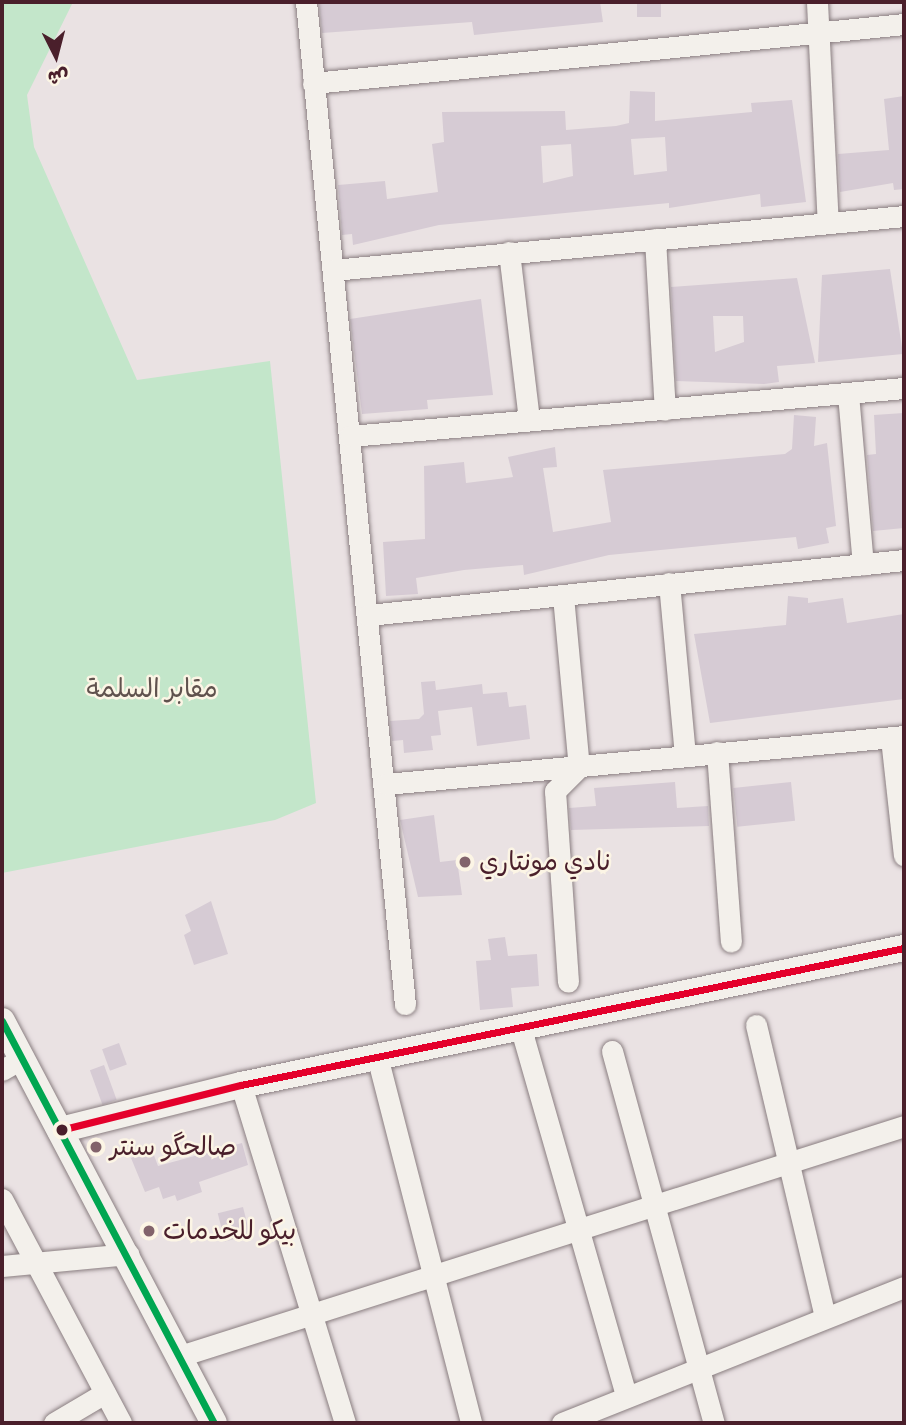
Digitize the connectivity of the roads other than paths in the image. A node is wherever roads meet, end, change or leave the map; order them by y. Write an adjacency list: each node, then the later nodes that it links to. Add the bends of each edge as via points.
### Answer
1 (306, 2): 5 (street)
2 (817, 2): 4 (street)
3 (904, 24): 4 (street)
4 (820, 33): 5 (street); 7 (street)
5 (313, 83): 10 (street)
6 (904, 216): 7 (street)
7 (828, 223): 8 (street)
8 (655, 239): 9 (street); 13 (street)
9 (509, 252): 10 (street); 14 (street)
10 (333, 270): 15 (street)
11 (904, 388): 12 (street)
12 (848, 394): 13 (street); 17 (street)
13 (665, 410): 14 (street)
14 (529, 419): 15 (street)
15 (350, 436): 20 (street)
16 (904, 560): 17 (street)
17 (863, 564): 18 (street)
18 (669, 583): 19 (street); 23 (street)
19 (563, 596): 20 (street); 24 (street)
20 (368, 615): 25 (street)
21 (897, 737): 22 (street); 26 (street)
22 (717, 752): 23 (street); 27 (street)
23 (685, 754): 24 (street)
24 (579, 767): 25 (street); 29 (street, via 555,791)
25 (386, 784): 30 (street)
26 (904, 855)
27 (731, 941)
28 (904, 948): 33 (street)
29 (568, 982)
30 (405, 1004)
31 (2, 1021): 36 (street)
32 (756, 1025): 40 (street)
33 (521, 1029): 35 (street); 43 (street)
34 (612, 1051): 42 (street)
35 (377, 1056): 37 (street); 47 (street)
36 (11, 1065): 39 (street)
37 (241, 1085): 39 (street); 49 (street)
38 (904, 1125): 40 (street)
39 (61, 1130): 44 (street)
40 (788, 1166): 42 (street); 50 (street)
41 (2, 1199): 45 (street)
42 (655, 1207): 43 (street); 52 (street)
43 (577, 1230): 47 (street); 54 (street)
44 (128, 1254): 45 (street); 51 (street)
45 (36, 1261): 46 (street); 53 (street)
46 (2, 1266)
47 (434, 1273): 49 (street); 59 (street)
48 (904, 1287): 50 (street)
49 (310, 1314): 51 (street); 58 (street)
50 (825, 1317): 52 (street)
51 (180, 1356): 57 (street)
52 (699, 1364): 54 (street); 61 (street)
53 (105, 1394): 55 (street); 56 (street)
54 (626, 1396): 60 (street)
55 (54, 1423)
56 (121, 1423)
57 (214, 1423)
58 (345, 1423)
59 (471, 1423)
60 (562, 1423)
61 (714, 1423)

